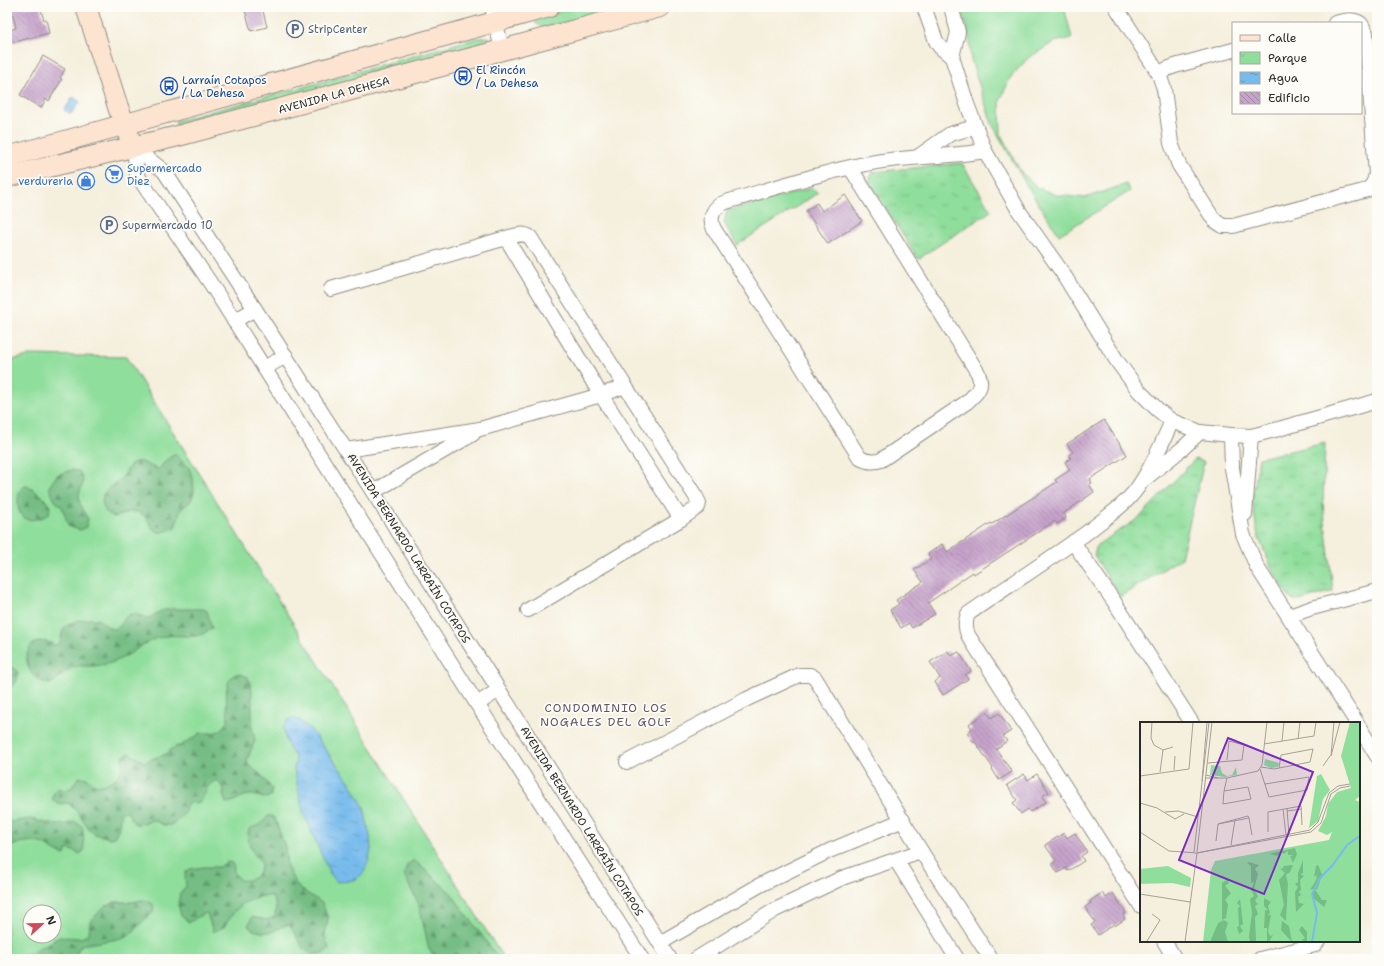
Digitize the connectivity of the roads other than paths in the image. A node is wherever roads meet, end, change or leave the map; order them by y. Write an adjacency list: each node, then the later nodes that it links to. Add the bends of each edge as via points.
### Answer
1 (86, 7): 15 (street, AVENIDA BERNARDO LARRAÍN COTAPOS)
2 (549, 7): 7 (street)
3 (660, 7): 11 (street, AVENIDA LA DEHESA)
4 (924, 7): 13 (street, via 936,41)
5 (951, 7): 13 (street, via 958,32)
6 (1116, 7): 14 (street)
7 (494, 14): 11 (street); 15 (street)
8 (1339, 22): 9 (street)
9 (1357, 22)
10 (1362, 27): 14 (street, via 1366,33 1376,175 1373,184 1367,190 1233,226 1223,226 1214,220 1179,165 1171,143 1164,90)
11 (502, 50): 17 (street, AVENIDA LA DEHESA)
12 (1232, 50): 14 (street, via 1175,66)
13 (952, 57): 16 (street)
14 (1159, 74)
15 (125, 124): 17 (street, AVENIDA BERNARDO LARRAÍN COTAPOS); 19 (street)
16 (975, 126): 18 (street); 20 (street, via 950,134)
17 (134, 148): 22 (street, AVENIDA LA DEHESA); 25 (street, AVENIDA BERNARDO LARRAÍN COTAPOS, via 164,171); 26 (street, AVENIDA BERNARDO LARRAÍN COTAPOS, via 138,175)
18 (985, 151): 20 (street); 32 (street, via 1019,211 1062,272 1118,361 1139,391)
19 (7, 157)
20 (918, 157): 21 (street)
21 (850, 167): 21 (street, via 720,204 713,212 711,221 860,458 876,462 967,402 978,392 981,384 974,367)
22 (7, 177)
23 (506, 238): 24 (street); 29 (street, via 524,234 530,238); 30 (street)
24 (331, 289)
25 (255, 309): 26 (street); 27 (street, AVENIDA BERNARDO LARRAÍN COTAPOS)
26 (234, 321): 28 (street, AVENIDA BERNARDO LARRAÍN COTAPOS)
27 (286, 356): 28 (street); 37 (street, AVENIDA BERNARDO LARRAÍN COTAPOS)
28 (264, 368): 47 (street, AVENIDA BERNARDO LARRAÍN COTAPOS)
29 (625, 386): 30 (street); 40 (street, via 698,500 698,507)
30 (601, 395): 33 (street); 40 (street)
31 (1377, 401): 36 (street)
32 (1172, 420): 34 (street); 38 (street)
33 (480, 429): 37 (street); 39 (street)
34 (1200, 432): 35 (street); 38 (street)
35 (1231, 435): 36 (street); 41 (street, via 1232,468)
36 (1252, 436): 41 (street)
37 (346, 450): 39 (street, AVENIDA BERNARDO LARRAÍN COTAPOS)
38 (1142, 480): 42 (street, via 1130,498)
39 (373, 492): 46 (street, AVENIDA BERNARDO LARRAÍN COTAPOS)
40 (682, 520): 44 (street)
41 (1243, 534): 45 (street, via 1257,567)
42 (1073, 542): 48 (street); 56 (street, via 968,614 966,628)
43 (1377, 591): 45 (street)
44 (528, 610)
45 (1289, 616): 49 (street)
46 (499, 690): 47 (street); 59 (street, AVENIDA BERNARDO LARRAÍN COTAPOS)
47 (477, 704): 60 (street, AVENIDA BERNARDO LARRAÍN COTAPOS)
48 (1191, 722)
49 (1355, 722)
50 (1360, 729): 51 (street)
51 (1377, 756)
52 (626, 762): 53 (street, via 746,699 799,675 810,675)
53 (903, 820): 54 (street); 59 (street, via 829,851 760,885)
54 (921, 851): 55 (street); 64 (street)
55 (896, 860): 62 (street, via 842,878 775,910); 63 (street)
56 (1140, 904)
57 (1165, 942): 65 (street)
58 (1317, 942): 66 (street, via 1315,945)
59 (660, 943): 61 (street, AVENIDA BERNARDO LARRAÍN COTAPOS)
60 (642, 959)
61 (670, 959)
62 (696, 959)
63 (957, 959)
64 (991, 959)
65 (1175, 959)
66 (1260, 959)

